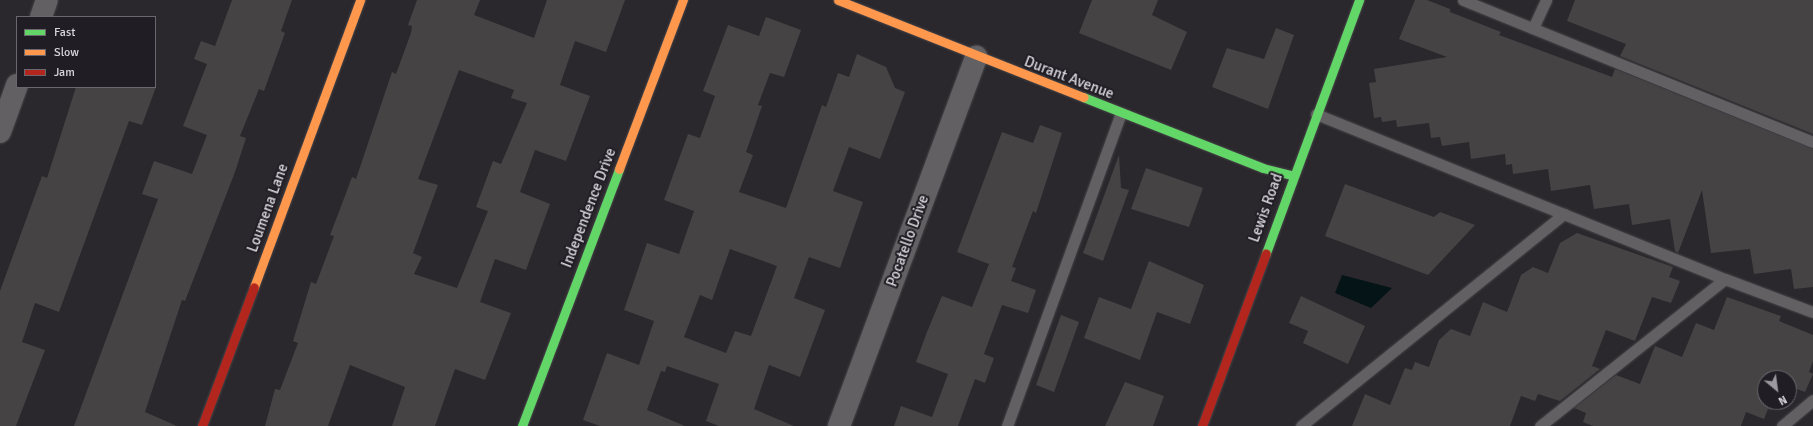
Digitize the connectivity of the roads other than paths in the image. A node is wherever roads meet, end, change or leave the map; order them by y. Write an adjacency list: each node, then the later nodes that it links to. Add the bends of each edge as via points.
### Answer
1 (47, 0): 8 (street)
2 (360, 0): 21 (street, Loumena Lane)
3 (683, 0): 22 (street, Independence Drive)
4 (838, 0): 10 (street, Durant Avenue)
5 (1359, 0): 13 (street, Lewis Road)
6 (1463, 0): 9 (lane)
7 (1546, 0): 9 (lane)
8 (41, 16)
9 (1533, 28): 15 (lane)
10 (976, 57): 12 (street, Durant Avenue); 23 (street, Pocatello Drive)
11 (16, 88): 14 (street)
12 (1121, 113): 16 (street, Durant Avenue, via 1263,168); 24 (lane)
13 (1316, 114): 16 (street, Lewis Road); 17 (lane)
14 (0, 132)
15 (1813, 142)
16 (1292, 175): 25 (street, Lewis Road)
17 (1564, 214): 18 (lane); 26 (lane)
18 (1725, 279): 19 (lane); 27 (lane)
19 (1813, 312)
20 (1813, 400): 28 (lane)
21 (202, 426)
22 (522, 426)
23 (839, 426)
24 (1006, 426)
25 (1202, 426)
26 (1301, 426)
27 (1540, 426)
28 (1782, 426)

